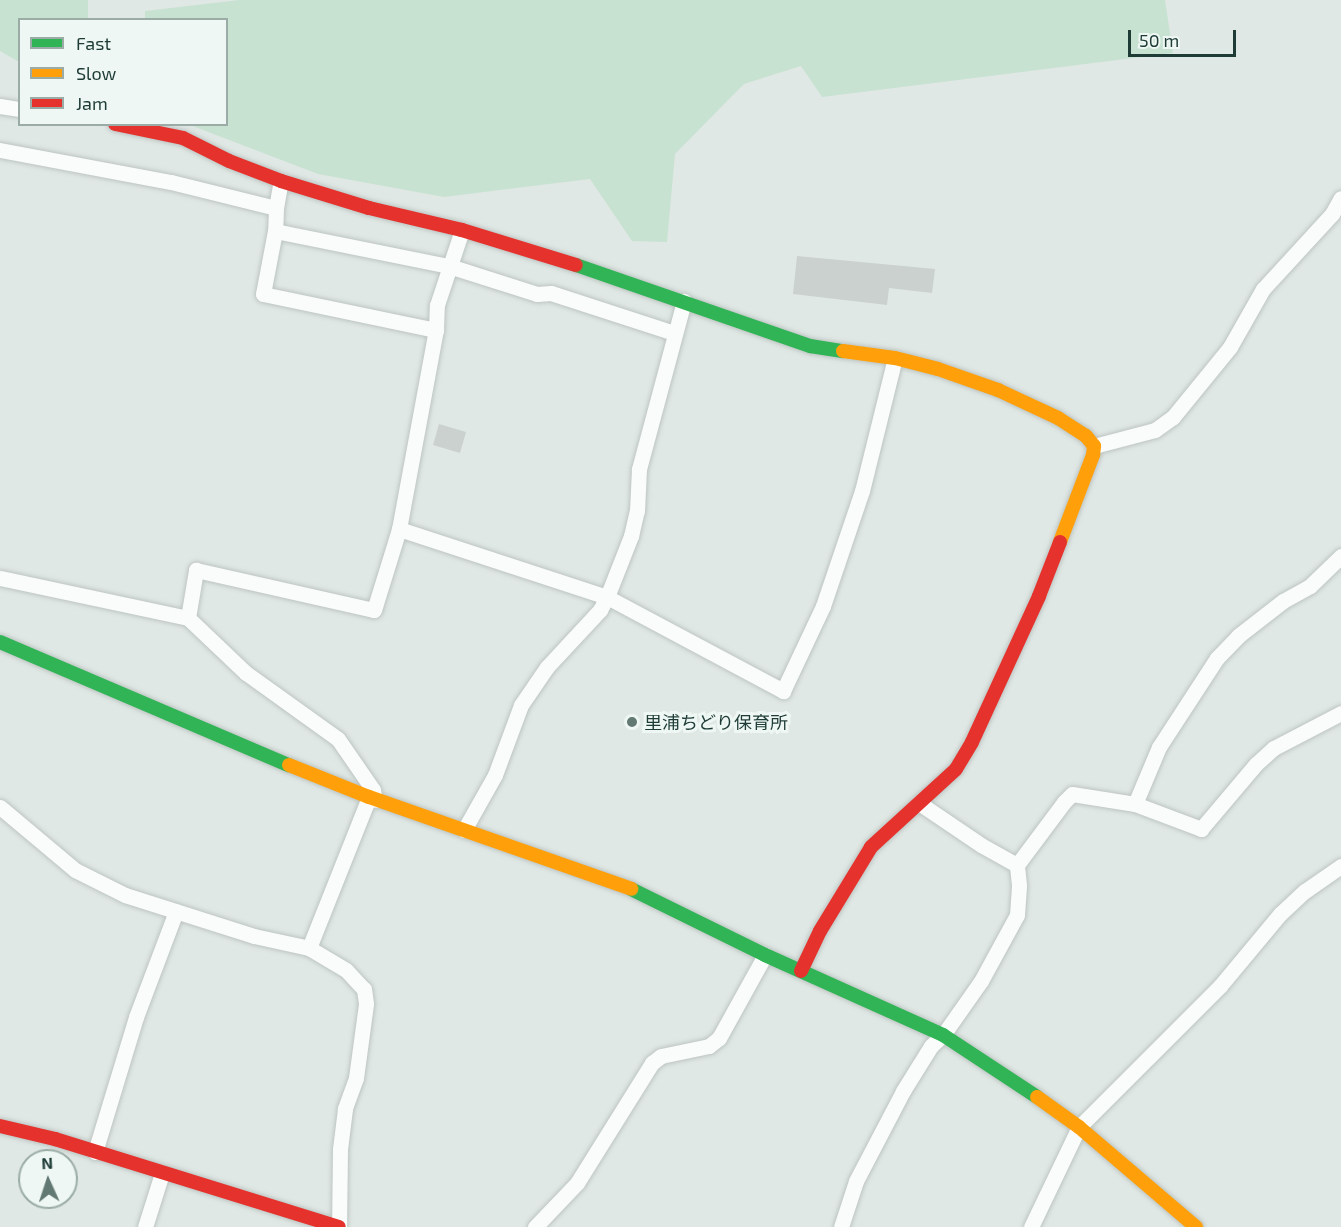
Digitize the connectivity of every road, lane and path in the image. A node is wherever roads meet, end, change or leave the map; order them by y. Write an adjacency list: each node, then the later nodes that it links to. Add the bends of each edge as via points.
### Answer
1 (0, 106): 2 (street)
2 (18, 109)
3 (125, 126): 5 (street, via 183,138)
4 (0, 150): 7 (street, via 171,182)
5 (281, 181): 7 (street); 8 (street, via 369,208)
6 (1341, 198): 15 (street, via 1332,214 1263,289 1230,347 1173,417 1155,430)
7 (276, 208): 9 (street)
8 (462, 230): 10 (street); 11 (street)
9 (275, 231): 10 (street); 12 (street, via 263,294)
10 (449, 266): 12 (street, via 437,305); 13 (street, via 537,294 551,293)
11 (684, 301): 13 (street); 14 (street, via 810,346)
12 (435, 330): 16 (street)
13 (674, 333): 19 (street, via 639,470 631,536)
14 (895, 358): 15 (street, via 998,390 1058,418); 19 (street, via 862,491 830,585 783,692)
15 (1094, 446): 24 (street, via 1039,596 981,725 956,769)
16 (399, 529): 19 (street); 20 (street, via 374,610 196,570)
17 (1341, 556): 25 (street, via 1310,586 1283,601 1238,636 1217,658 1160,747)
18 (0, 578): 20 (street)
19 (607, 597): 27 (street, via 600,610 547,667 521,705 495,774)
20 (188, 618): 23 (street, via 246,673 338,739 373,789)
21 (0, 642): 23 (street, via 234,744)
22 (1341, 713): 25 (street, via 1275,748 1256,764 1201,829)
23 (372, 798): 27 (street); 31 (street)
24 (919, 803): 28 (street); 33 (street, via 871,847 820,931)
25 (1135, 804): 28 (street, via 1072,794)
26 (0, 807): 30 (street, via 75,870 126,895)
27 (464, 830): 32 (street, via 631,889)
28 (1017, 865): 34 (street, via 1017,915 981,981)
29 (1341, 866): 36 (street, via 1280,914 1220,986)
30 (176, 911): 31 (street, via 254,936); 37 (street, via 136,1017)
31 (309, 948): 40 (street, via 346,970 364,989 366,1004 356,1078 345,1109 340,1149)
32 (765, 955): 33 (street); 41 (street, via 718,1038 709,1046 661,1056 652,1063 578,1183)
33 (801, 971): 34 (street)
34 (944, 1035): 36 (street); 42 (street, via 931,1046 872,1148)
35 (0, 1126): 37 (street)
36 (1079, 1127): 43 (street); 44 (street)
37 (95, 1152): 38 (street)
38 (162, 1173): 39 (street); 40 (street)
39 (145, 1227)
40 (339, 1227)
41 (535, 1227)
42 (841, 1227)
43 (1031, 1227)
44 (1196, 1227)

